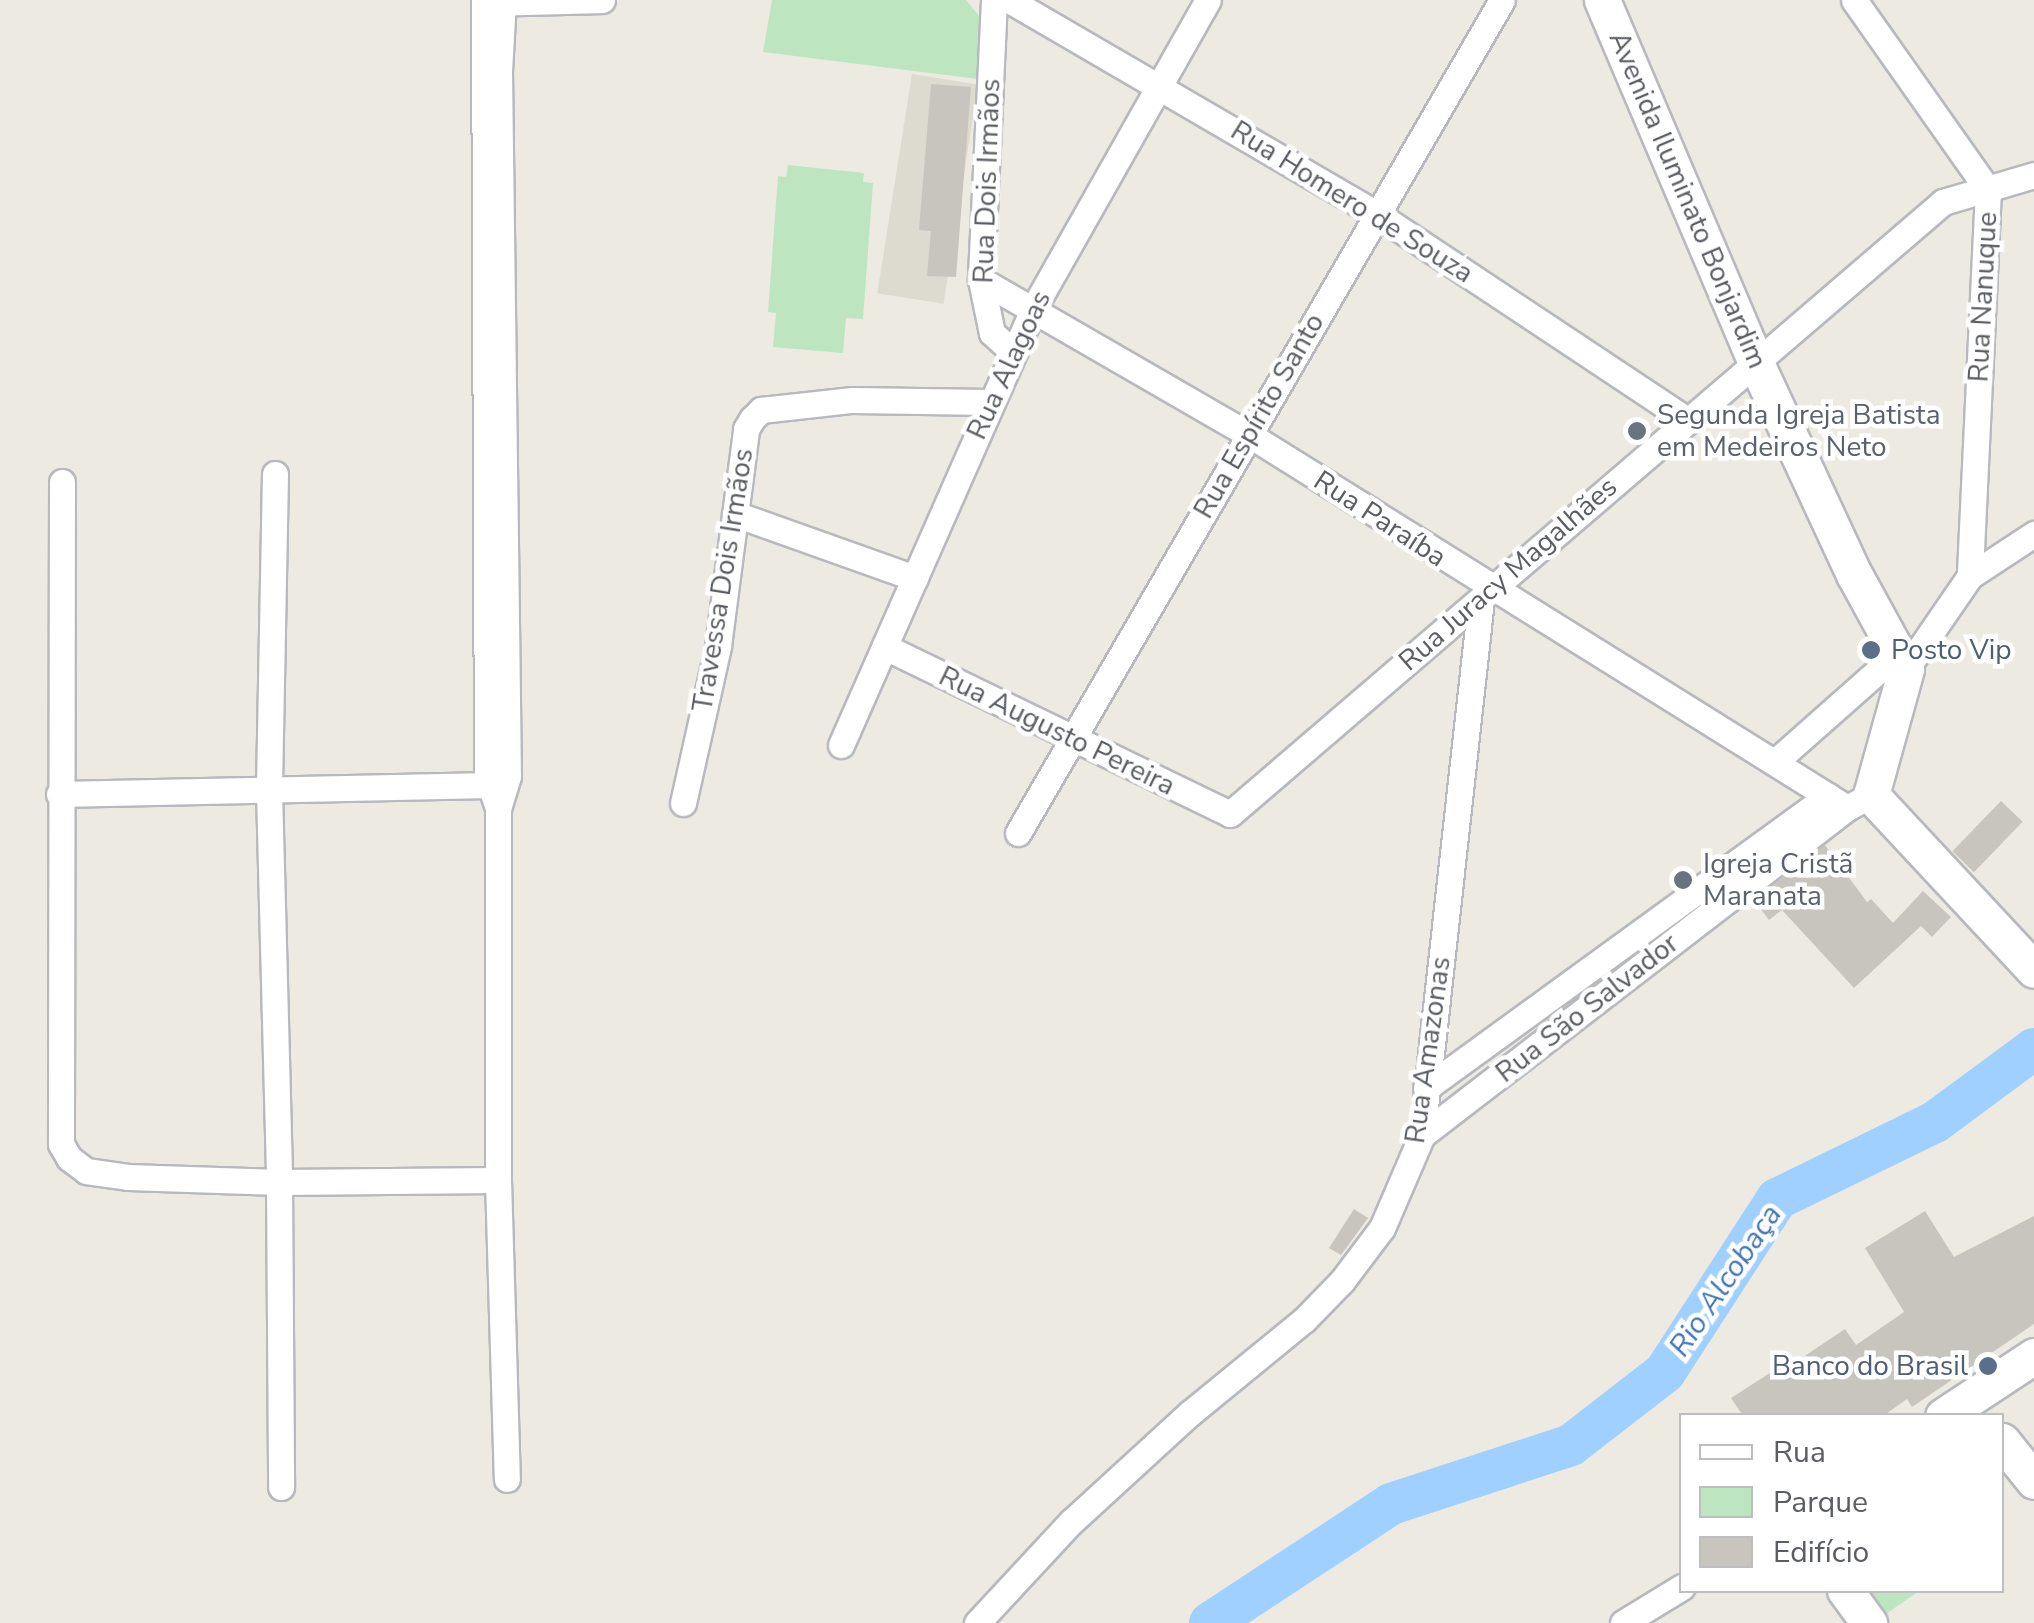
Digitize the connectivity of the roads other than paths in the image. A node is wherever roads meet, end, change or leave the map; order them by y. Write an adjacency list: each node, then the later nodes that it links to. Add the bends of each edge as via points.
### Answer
1 (602, 0): 8 (street)
2 (994, 0): 13 (street, Rua Dois Irmãos)
3 (1009, 0): 9 (street, Rua Homero de Souza)
4 (1208, 0): 9 (street, Rua Alagoas)
5 (1502, 0): 12 (street, Rua Espírito Santo)
6 (1602, 0): 16 (street, Avenida Iluminato Bonjardim)
7 (1854, 0): 11 (street, Rua Nanuque)
8 (493, 1): 33 (street)
9 (1157, 84): 12 (street, Rua Homero de Souza); 14 (street, Rua Alagoas)
10 (2034, 174): 11 (street, Rua Juracy Magalhães)
11 (1988, 190): 16 (street, Rua Juracy Magalhães, via 1943,202); 24 (street, Rua Nanuque)
12 (1377, 214): 18 (street, Rua Homero de Souza); 19 (street, Rua Espírito Santo)
13 (982, 280): 14 (street, Rua Paraíba); 15 (street, Rua Dois Irmãos, via 992,333)
14 (1033, 309): 15 (street, Rua Alagoas); 19 (street, Rua Paraíba)
15 (1013, 352): 17 (street, Rua Alagoas)
16 (1755, 360): 18 (street, Rua Juracy Magalhães); 28 (street, Avenida Iluminato Bonjardim)
17 (990, 402): 22 (street, Travessa Dois Irmãos, via 866,400 762,410 746,429); 25 (street, Rua Alagoas)
18 (1686, 418): 26 (street, Rua Juracy Magalhães)
19 (1248, 434): 26 (street, Rua Paraíba); 29 (street, Rua Espírito Santo)
20 (275, 474): 32 (street)
21 (62, 482): 34 (street)
22 (735, 514): 25 (street); 36 (street, Travessa Dois Irmãos, via 718,646)
23 (2034, 534): 24 (street)
24 (1970, 576): 28 (street)
25 (915, 578): 27 (street, Rua Alagoas)
26 (1486, 595): 31 (street, Rua Paraíba); 37 (street, Rua Juracy Magalhães); 40 (street, Rua Amazonas)
27 (884, 647): 29 (street, Rua Augusto Pereira); 30 (street, Rua Alagoas)
28 (1902, 661): 31 (street); 35 (street)
29 (1072, 736): 37 (street, Rua Augusto Pereira); 38 (street, Rua Espírito Santo)
30 (841, 745)
31 (1776, 762): 35 (street, Rua Paraíba)
32 (269, 792): 33 (street); 34 (street); 43 (street)
33 (498, 793): 42 (street)
34 (58, 794): 43 (street, via 61,1144 69,1158 86,1171 128,1177)
35 (1849, 799): 39 (street, via 1955,888); 40 (street, Rua São Salvador); 41 (street, Rua São Salvador)
36 (683, 802)
37 (1230, 814)
38 (1018, 833)
39 (2034, 970)
40 (1426, 1088): 41 (street, Rua Amazonas)
41 (1422, 1135): 52 (street, Rua Amazonas, via 1382,1228 1342,1281 1071,1522)
42 (498, 1180): 43 (street); 47 (street)
43 (280, 1182): 49 (street)
44 (2034, 1356): 45 (street)
45 (1964, 1410)
46 (2004, 1444): 48 (street)
47 (506, 1479)
48 (2034, 1481)
49 (281, 1487)
50 (1679, 1588): 53 (street)
51 (1847, 1593): 54 (street)
52 (977, 1623)
53 (1623, 1623)
54 (1869, 1623)

